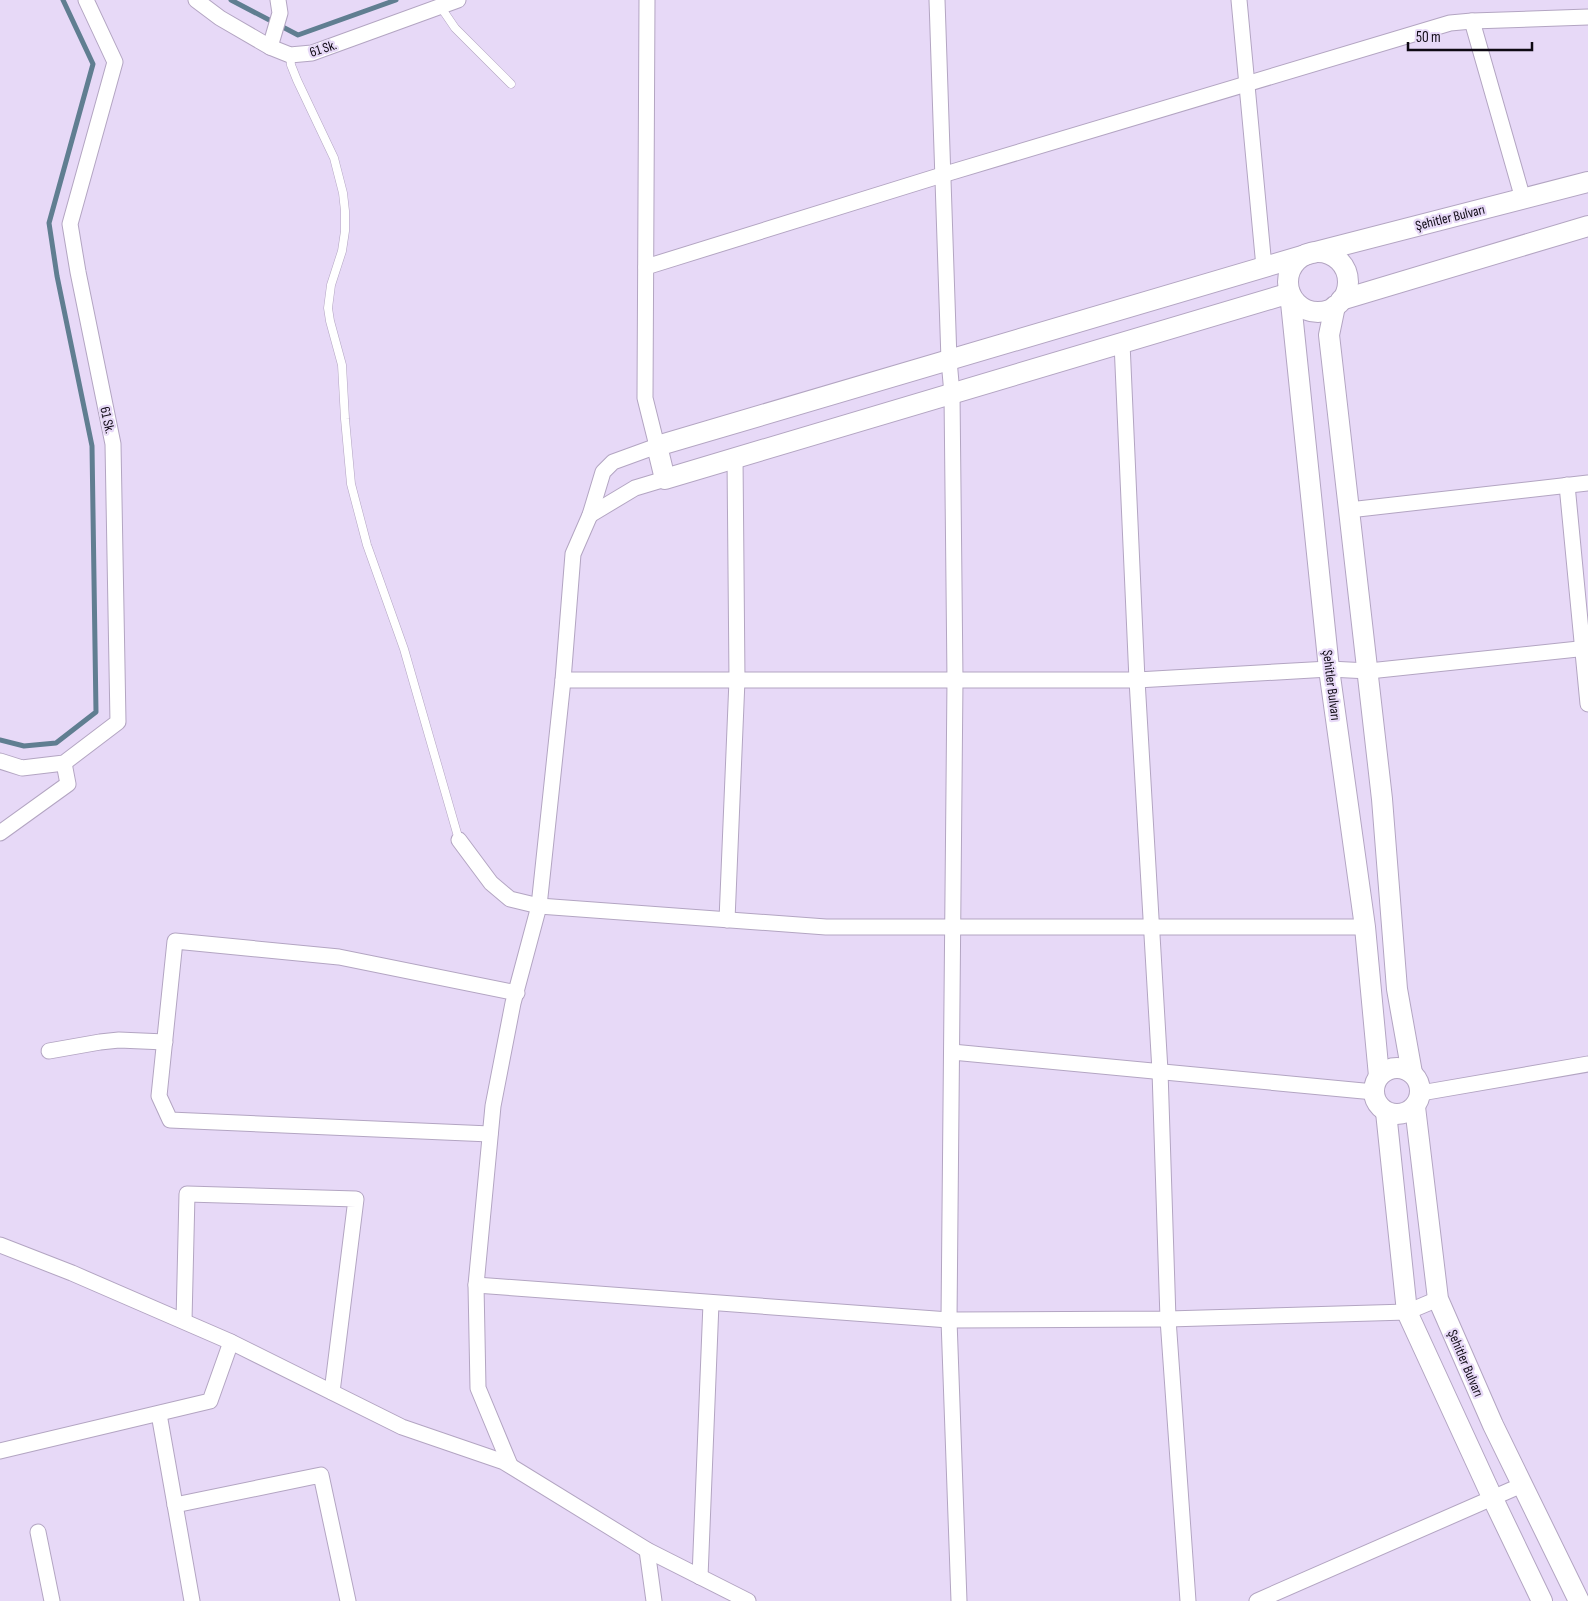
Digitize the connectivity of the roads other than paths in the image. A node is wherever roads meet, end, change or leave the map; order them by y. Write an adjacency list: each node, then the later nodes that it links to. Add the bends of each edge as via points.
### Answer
1 (86, 0): 43 (street, 61 Sk., via 115,62 70,224 113,444 118,722)
2 (196, 0): 11 (street, 61 Sk., via 220,18)
3 (458, 0): 7 (street, 61 Sk.)
4 (647, 0): 20 (street)
5 (936, 0): 15 (street)
6 (1239, 0): 13 (street)
7 (440, 6): 12 (street, 61 Sk., via 312,53); 14 (lane, via 455,28)
8 (279, 7): 11 (street)
9 (1588, 17): 10 (street)
10 (1472, 21): 13 (street, via 1450,23); 17 (street)
11 (271, 43): 12 (street, 61 Sk.)
12 (290, 55): 45 (lane, via 297,80 334,158 343,193 345,231 328,308 342,365 351,484 367,545 404,650)
13 (1246, 83): 15 (street); 21 (street)
14 (511, 84)
15 (942, 175): 20 (street); 25 (street)
16 (1588, 182): 17 (main road, Şehitler Bulvarı)
17 (1523, 199): 19 (main road, Şehitler Bulvarı)
18 (1588, 226): 23 (main road)
19 (1312, 253): 21 (main road); 22 (main road, Şehitler Bulvarı, via 1294,263 1289,273); 23 (main road, via 1332,256 1346,271 1346,291)
20 (646, 267): 27 (street, via 645,398)
21 (1264, 267): 25 (main road)
22 (1290, 293): 23 (main road, via 1305,309 1321,311); 24 (main road); 35 (main road, Şehitler Bulvarı)
23 (1338, 303): 32 (main road, via 1329,335)
24 (1122, 343): 26 (main road); 40 (street)
25 (949, 360): 26 (street); 27 (main road)
26 (952, 394): 28 (main road); 39 (street)
27 (657, 446): 29 (main road); 33 (street, via 613,462 603,472)
28 (735, 458): 29 (main road); 38 (street)
29 (665, 479): 33 (street, via 636,488)
30 (1588, 483): 31 (street)
31 (1567, 485): 32 (street); 34 (street)
32 (1349, 510): 36 (main road)
33 (590, 515): 37 (street, via 573,554)
34 (1585, 648): 36 (street); 41 (street)
35 (1329, 669): 36 (street); 40 (street); 49 (main road, Şehitler Bulvarı)
36 (1369, 671): 57 (main road, via 1397,989)
37 (562, 680): 38 (street); 46 (street)
38 (737, 680): 39 (street); 47 (street)
39 (955, 680): 40 (street); 48 (street)
40 (1137, 680): 50 (street)
41 (1588, 704)
42 (0, 762): 43 (street, via 22,768)
43 (64, 764): 44 (street, via 68,784)
44 (0, 833)
45 (459, 840): 46 (street, via 491,883 510,899)
46 (539, 906): 47 (street); 51 (street)
47 (727, 920): 48 (street, via 826,927)
48 (953, 927): 50 (street); 54 (street)
49 (1365, 927): 50 (street); 58 (main road, Şehitler Bulvarı)
50 (1151, 928): 56 (street)
51 (517, 993): 52 (street, via 339,958 175,941); 61 (street)
52 (165, 1042): 53 (street, via 120,1040); 61 (street, via 159,1096 170,1120)
53 (49, 1051)
54 (952, 1052): 56 (street); 68 (street)
55 (1588, 1064): 59 (street)
56 (1160, 1071): 58 (street); 67 (street)
57 (1412, 1073): 58 (main road, via 1399,1068 1385,1072); 59 (main road, via 1417,1079)
58 (1376, 1084): 60 (main road, via 1375,1100)
59 (1418, 1100): 60 (main road, via 1409,1112); 64 (main road, Şehitler Bulvarı)
60 (1386, 1112): 66 (main road)
61 (490, 1134): 63 (street)
62 (0, 1245): 69 (street)
63 (476, 1286): 65 (street); 74 (street, via 478,1388)
64 (1438, 1299): 66 (street); 75 (main road, Şehitler Bulvarı)
65 (711, 1303): 68 (street); 80 (street)
66 (1407, 1312): 67 (street); 76 (main road)
67 (1168, 1319): 68 (street); 88 (street)
68 (949, 1320): 87 (street)
69 (184, 1321): 70 (street); 71 (street, via 187,1194 356,1199)
70 (231, 1342): 71 (street); 72 (street, via 210,1400)
71 (332, 1392): 74 (street, via 402,1427)
72 (159, 1414): 73 (street); 77 (street)
73 (0, 1451)
74 (510, 1466): 79 (street)
75 (1522, 1486): 76 (street); 91 (main road, Şehitler Bulvarı)
76 (1492, 1499): 81 (street); 90 (main road)
77 (175, 1505): 82 (street, via 321,1475); 84 (street)
78 (38, 1532): 83 (street)
79 (647, 1550): 80 (street); 85 (street)
80 (700, 1577): 86 (street)
81 (1282, 1596): 89 (street)
82 (343, 1600)
83 (52, 1601)
84 (192, 1601)
85 (654, 1601)
86 (748, 1601)
87 (959, 1601)
88 (1188, 1601)
89 (1257, 1601)
90 (1542, 1601)
91 (1579, 1601)

